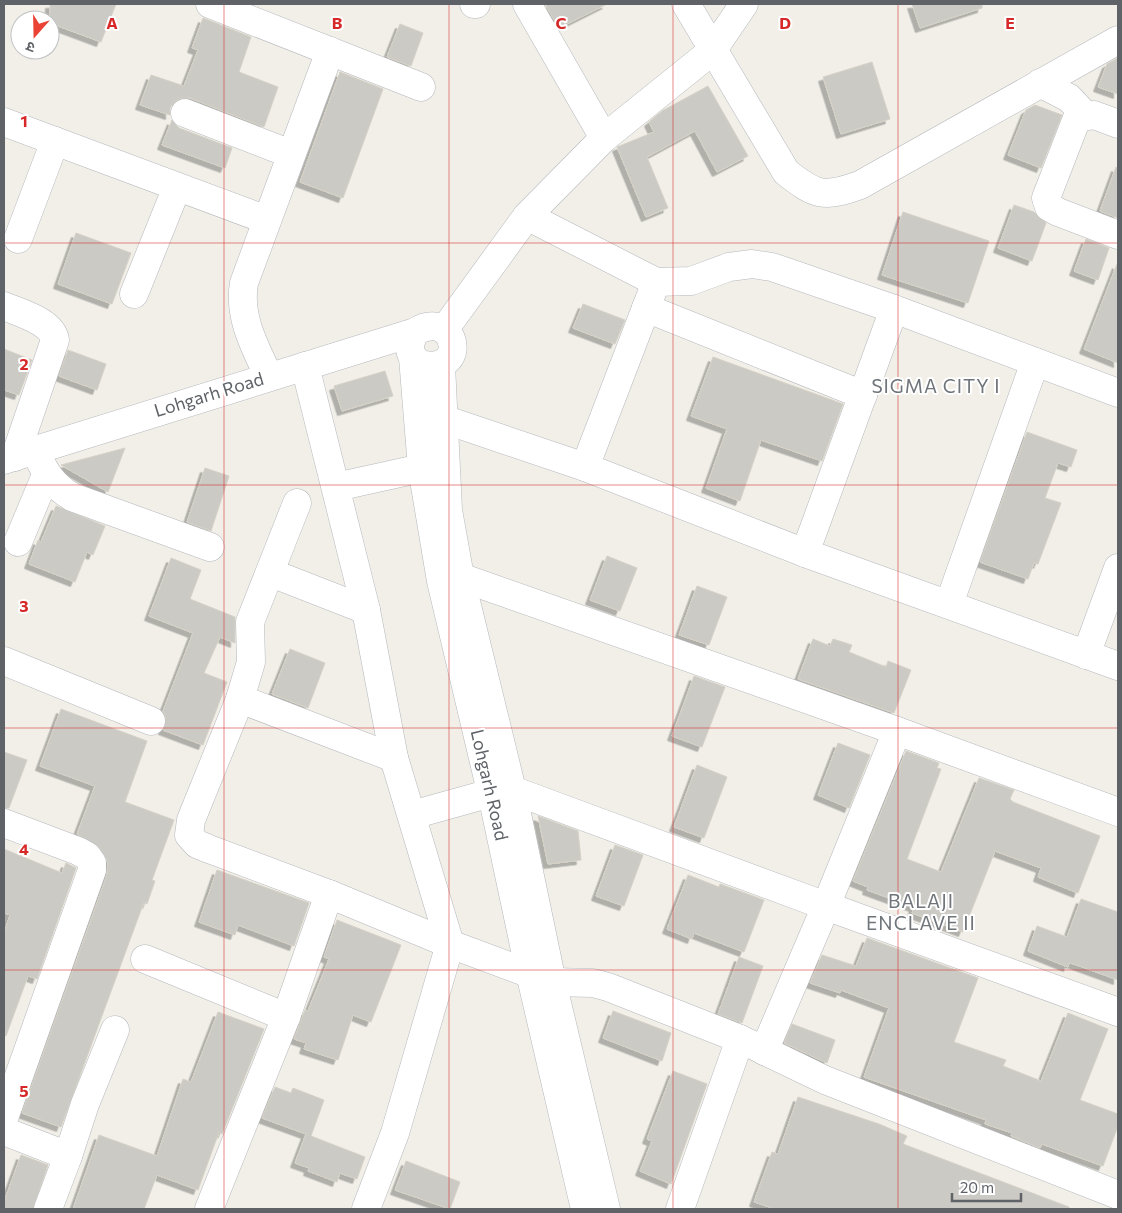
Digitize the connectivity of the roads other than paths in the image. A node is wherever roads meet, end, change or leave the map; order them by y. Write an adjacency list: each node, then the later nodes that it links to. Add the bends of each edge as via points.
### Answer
1 (210, 4): 6 (street)
2 (527, 4): 14 (street)
3 (686, 4): 7 (street)
4 (744, 4): 7 (street)
5 (1118, 40): 8 (street)
6 (330, 51): 9 (street); 16 (street)
7 (712, 51): 8 (street, via 786,172 808,189 834,194 860,185); 14 (street)
8 (1040, 83): 11 (street, via 1069,98)
9 (421, 87)
10 (185, 113): 16 (street)
11 (1085, 115): 13 (street); 20 (street, via 1077,118 1046,198 1049,207 1058,212)
12 (4, 122): 15 (street)
13 (1118, 124)
14 (604, 138): 18 (street)
15 (55, 142): 17 (street); 21 (street)
16 (291, 154): 19 (street)
17 (177, 187): 19 (street); 23 (street)
18 (527, 216): 22 (street); 27 (street)
19 (266, 220): 32 (street, via 241,300 250,337)
20 (1118, 235)
21 (18, 239)
22 (656, 282): 25 (street); 26 (street, via 676,284 729,267 752,264 772,267)
23 (134, 294)
24 (4, 306): 36 (street, via 44,324 54,332 55,340)
25 (646, 308): 34 (street); 37 (street)
26 (894, 309): 29 (street); 34 (street)
27 (444, 330): 28 (street, via 435,325 424,326); 30 (street, via 452,342 450,355)
28 (414, 345): 30 (street, via 419,364 427,367); 31 (street, Lohgarh Road); 35 (street, Lohgarh Road)
29 (1036, 362): 33 (street); 48 (street)
30 (441, 365): 35 (street)
31 (305, 366): 32 (street, Lohgarh Road); 40 (street)
32 (269, 377): 36 (street, Lohgarh Road)
33 (1118, 393)
34 (863, 395): 44 (street)
35 (431, 418): 37 (street); 38 (street, Lohgarh Road); 47 (street, via 448,510)
36 (18, 456): 39 (street)
37 (585, 467): 44 (street)
38 (422, 468): 40 (street); 47 (street, Lohgarh Road)
39 (46, 475): 42 (street); 43 (street, via 58,489 72,497)
40 (336, 487): 49 (street)
41 (297, 503): 53 (street, via 250,622 251,662)
42 (18, 542)
43 (210, 547)
44 (805, 553): 48 (street)
45 (1118, 568): 50 (street)
46 (284, 578): 49 (street)
47 (451, 579): 55 (street); 57 (street, Lohgarh Road)
48 (949, 604): 50 (street)
49 (366, 610): 56 (street)
50 (1086, 655): 52 (street)
51 (4, 660): 54 (street)
52 (1118, 666)
53 (240, 699): 56 (street); 61 (street, via 191,820 189,835 197,844)
54 (151, 721)
55 (897, 731): 58 (street); 62 (street)
56 (394, 758): 59 (street)
57 (502, 792): 59 (street); 62 (street); 65 (street, Lohgarh Road)
58 (1118, 812)
59 (412, 815): 63 (street)
60 (4, 823): 70 (street, via 78,851 87,856 92,870)
61 (329, 894): 63 (street); 67 (street)
62 (826, 906): 66 (street); 69 (street)
63 (450, 944): 65 (street); 76 (street, via 395,1133)
64 (145, 959): 67 (street)
65 (541, 978): 69 (street, via 608,987); 77 (street, Lohgarh Road); 78 (street)
66 (1118, 1012)
67 (286, 1017): 75 (street)
68 (115, 1030): 72 (street)
69 (752, 1045): 73 (street, via 825,1080); 79 (street)
70 (4, 1118)
71 (4, 1131): 72 (street)
72 (68, 1156): 74 (street)
73 (1116, 1186)
74 (48, 1209)
75 (209, 1209)
76 (366, 1209)
77 (585, 1209)
78 (606, 1209)
79 (680, 1209)

